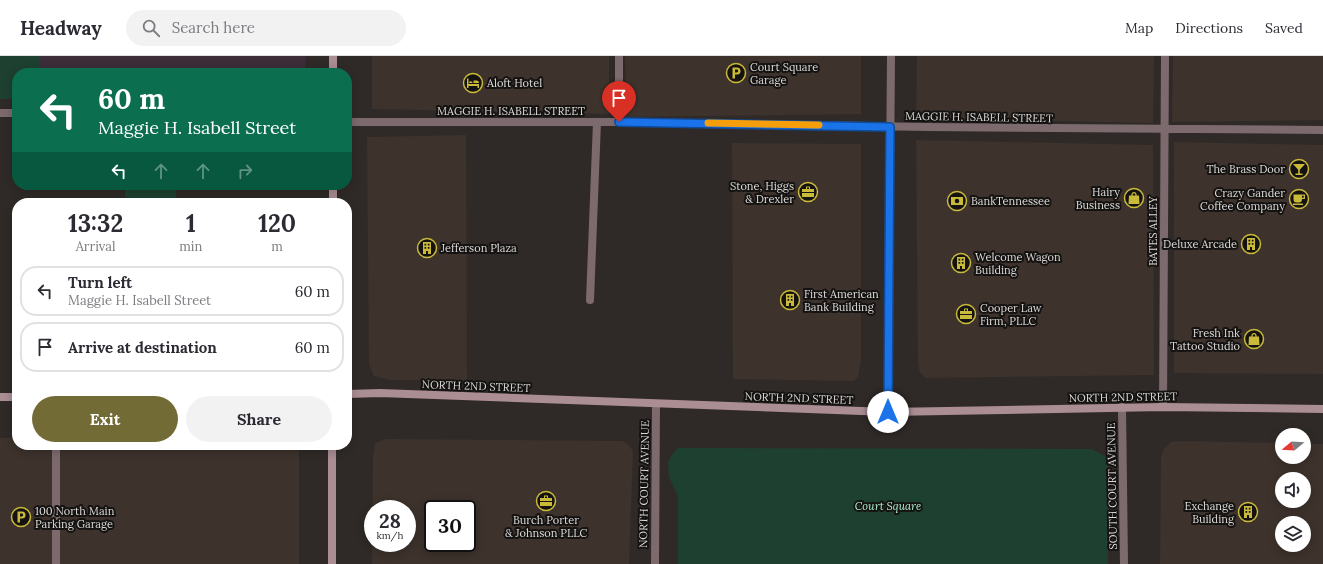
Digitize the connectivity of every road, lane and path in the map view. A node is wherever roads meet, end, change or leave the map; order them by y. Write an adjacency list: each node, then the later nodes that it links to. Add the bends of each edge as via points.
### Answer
1 (333, 56): 5 (main road)
2 (619, 56): 10 (street)
3 (891, 56): 11 (street)
4 (1165, 56): 12 (street, BATES ALLEY)
5 (333, 68)
6 (0, 113): 7 (street)
7 (12, 113)
8 (352, 122): 9 (street, MAGGIE H. ISABELL STREET)
9 (597, 122): 10 (street, MAGGIE H. ISABELL STREET); 14 (street)
10 (619, 122): 11 (street, MAGGIE H. ISABELL STREET)
11 (890, 127): 12 (street, MAGGIE H. ISABELL STREET); 22 (street)
12 (1164, 130): 13 (street, MAGGIE H. ISABELL STREET); 19 (street, BATES ALLEY)
13 (1323, 130)
14 (590, 300)
15 (352, 394): 18 (main road, NORTH 2ND STREET)
16 (0, 397): 17 (main road)
17 (12, 397)
18 (656, 404): 22 (main road, NORTH 2ND STREET); 27 (street, NORTH COURT AVENUE)
19 (1163, 407): 20 (main road, NORTH 2ND STREET); 21 (main road, NORTH 2ND STREET)
20 (1122, 408): 22 (main road, NORTH 2ND STREET); 28 (street, SOUTH COURT AVENUE)
21 (1323, 410)
22 (888, 412)
23 (56, 450): 25 (street)
24 (332, 450): 26 (main road)
25 (56, 564)
26 (332, 564)
27 (654, 564)
28 (1124, 564)

